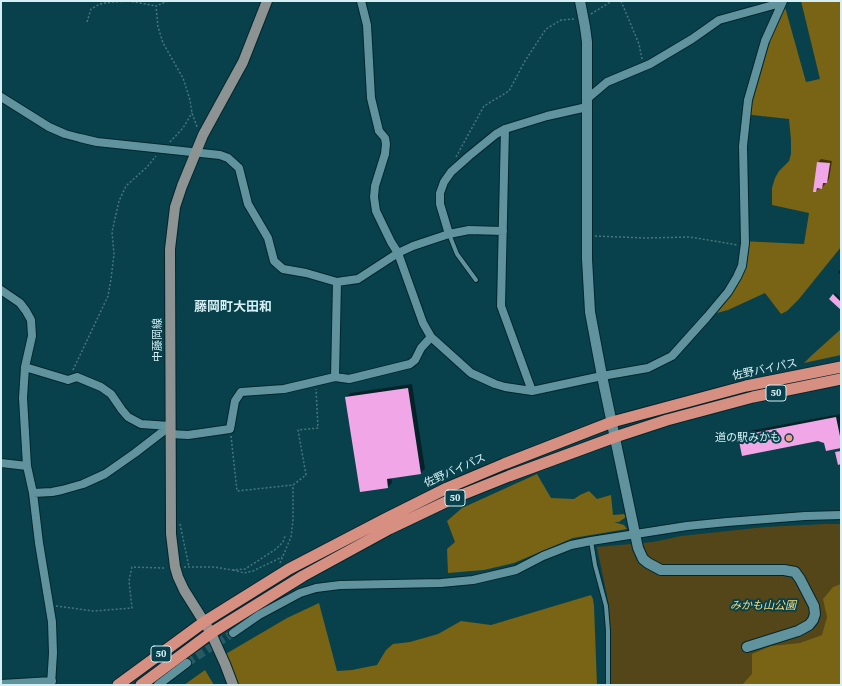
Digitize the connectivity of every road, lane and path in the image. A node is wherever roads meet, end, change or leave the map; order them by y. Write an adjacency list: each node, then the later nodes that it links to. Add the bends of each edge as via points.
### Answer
1 (168, 1): 8 (path)
2 (266, 1): 16 (main road, 中藤岡線, via 243,62)
3 (362, 1): 24 (street, via 367,26 371,98 379,130 386,144 376,179 374,197 376,211)
4 (580, 1): 9 (street)
5 (612, 1): 9 (path)
6 (621, 1): 11 (path, via 639,44)
7 (782, 2): 13 (street, via 719,20 650,64 607,82); 23 (street, via 765,41 748,100 743,146)
8 (156, 6): 10 (path, via 129,1 100,4 91,9); 14 (path, via 163,43 183,78)
9 (584, 18): 13 (street, via 587,42); 19 (path, via 561,20 546,29 509,91 484,106 454,160)
10 (87, 22)
11 (642, 61)
12 (1, 97): 17 (street, via 29,116 65,134 97,142)
13 (587, 103): 15 (street); 22 (street)
14 (192, 113): 16 (path); 17 (path, via 183,128)
15 (505, 129): 19 (street, via 485,142); 20 (street)
16 (203, 135): 18 (main road, 中藤岡線)
17 (163, 149): 18 (street); 34 (path, via 126,186 118,201 112,232 114,254 108,296)
18 (195, 152): 26 (street, via 220,155 228,158 239,168 248,204 268,238 274,261 283,269); 39 (main road, 中藤岡線, via 175,207 172,226)
19 (451, 172): 21 (street, via 440,193 440,204)
20 (503, 231): 21 (street, via 469,230); 36 (street, via 501,306)
21 (449, 234): 24 (street); 25 (lane, via 457,254)
22 (587, 236): 23 (path, via 690,237); 32 (street, via 590,312)
23 (745, 246): 32 (street, via 742,266 728,292 672,356 648,368)
24 (398, 254): 26 (street, via 358,279); 28 (street, via 423,323)
25 (476, 280)
26 (337, 282): 31 (street)
27 (1, 290): 29 (street, via 20,303 31,320 32,336)
28 (431, 337): 31 (street, via 410,364 349,379); 36 (street, via 471,373 505,387)
29 (25, 367): 34 (street); 42 (street, via 23,398)
30 (841, 368): 37 (highway, 佐野バイパス / 50, via 746,386)
31 (335, 376): 35 (street)
32 (602, 376): 36 (street); 37 (street)
33 (841, 379): 40 (highway, 50, via 717,406)
34 (68, 380): 39 (street, via 76,377 101,387 111,394 128,417 141,424)
35 (316, 381): 38 (street, via 284,389 241,392 235,401); 43 (path, via 318,428 298,430 306,476)
36 (532, 391)
37 (612, 422): 40 (street); 53 (highway, 佐野バイパス / 50, via 447,488)
38 (230, 429): 39 (street, via 188,435); 43 (path, via 237,491)
39 (170, 430): 44 (street, via 105,474 84,484 52,492); 55 (main road, 中藤岡線, via 171,534 175,567 184,590)
40 (615, 437): 46 (street); 56 (highway, 50, via 508,476 389,529 303,576)
41 (1, 463): 42 (street)
42 (28, 466): 44 (street)
43 (293, 485): 49 (path, via 291,537)
44 (33, 493): 54 (street)
45 (841, 515): 46 (street, via 728,522)
46 (636, 534): 48 (street); 58 (street, via 643,559 661,570 784,570 793,571 798,575 814,606 813,620 798,631)
47 (285, 536): 52 (path, via 276,549 253,564 245,569)
48 (591, 541): 57 (street, via 571,545 516,570 473,580 316,588 300,593); 66 (lane, via 606,606)
49 (283, 556): 52 (path, via 253,571 244,573); 53 (path, via 279,570)
50 (184, 567): 52 (path)
51 (164, 568): 54 (path, via 132,567 129,581 132,608 94,611)
52 (232, 570)
53 (281, 574): 55 (highway, 佐野バイパス / 50)
54 (50, 605): 60 (street)
55 (204, 622): 56 (main road, 中藤岡線); 62 (highway, 佐野バイパス / 50)
56 (211, 633): 63 (highway, 50); 65 (main road, 中藤岡線)
57 (233, 633)
58 (747, 647)
59 (188, 663): 64 (street)
60 (52, 683): 61 (street)
61 (1, 684)
62 (118, 685)
63 (141, 685)
64 (158, 685)
65 (233, 685)
66 (608, 685)

